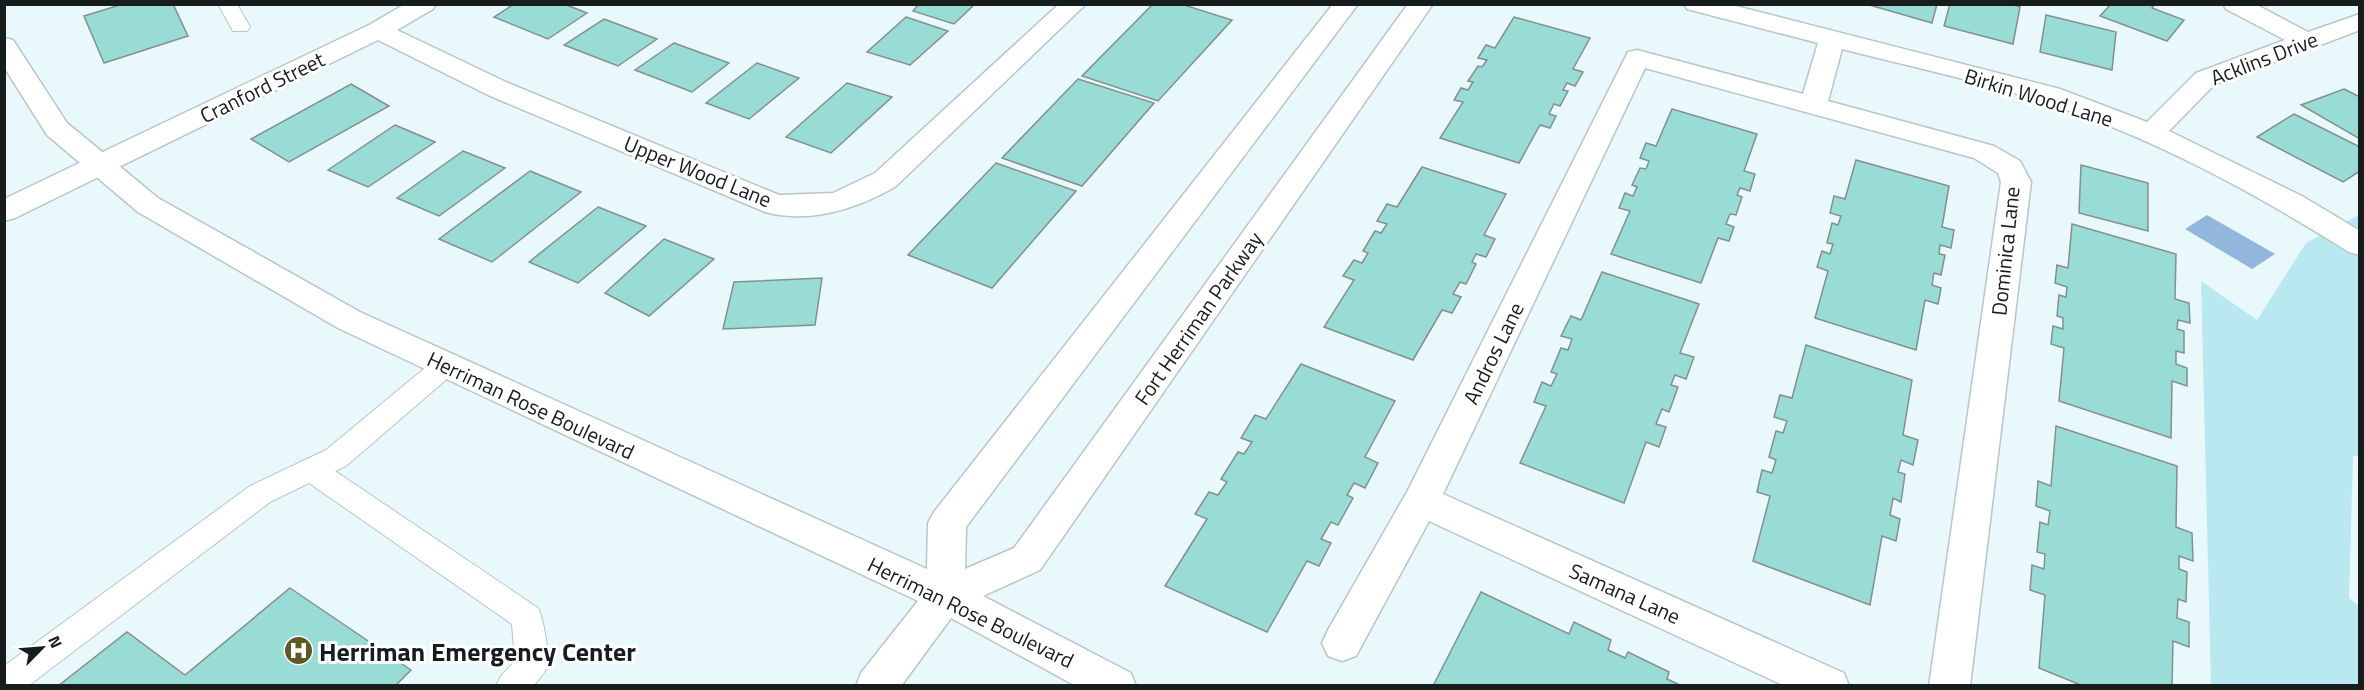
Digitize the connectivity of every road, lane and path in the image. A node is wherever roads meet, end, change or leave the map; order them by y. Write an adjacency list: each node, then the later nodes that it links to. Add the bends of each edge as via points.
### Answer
1 (227, 4): 9 (lane)
2 (424, 4): 10 (street, Cranford Street)
3 (1074, 4): 10 (street, Upper Wood Lane, via 885,180 830,205 803,207 775,205 498,89)
4 (1346, 4): 23 (street, via 947,524)
5 (1421, 4): 23 (street, Fort Herriman Parkway, via 1027,559)
6 (1696, 4): 11 (street, Birkin Wood Lane)
7 (2235, 4): 12 (street)
8 (2360, 21): 12 (street, Acklins Drive)
9 (240, 27)
10 (378, 30): 17 (street, Cranford Street)
11 (1832, 40): 15 (street); 16 (street, Birkin Wood Lane, via 2050,95)
12 (2307, 41): 16 (street, Acklins Drive, via 2205,79)
13 (4, 46): 17 (street, Herriman Rose Boulevard, via 57,129)
14 (1636, 58): 15 (street, Dominica Lane); 22 (street, Andros Lane)
15 (1813, 105): 30 (street, Dominica Lane, via 1984,152 2010,168 2016,182)
16 (2151, 133): 19 (street, Birkin Wood Lane, via 2292,203)
17 (100, 166): 18 (street, Cranford Street); 20 (street, Herriman Rose Boulevard, via 148,206 349,320)
18 (4, 211)
19 (2360, 244)
20 (446, 365): 21 (lane, via 336,458); 23 (street, Herriman Rose Boulevard)
21 (310, 469): 25 (lane, via 260,494); 26 (lane, via 527,617 531,666)
22 (1421, 501): 24 (street, Andros Lane); 29 (street, Samana Lane)
23 (945, 595): 27 (street, Fort Herriman Parkway); 28 (street, Herriman Rose Boulevard)
24 (1342, 643)
25 (4, 685)
26 (512, 686)
27 (876, 686)
28 (1116, 686)
29 (1829, 686)
30 (1949, 686)

